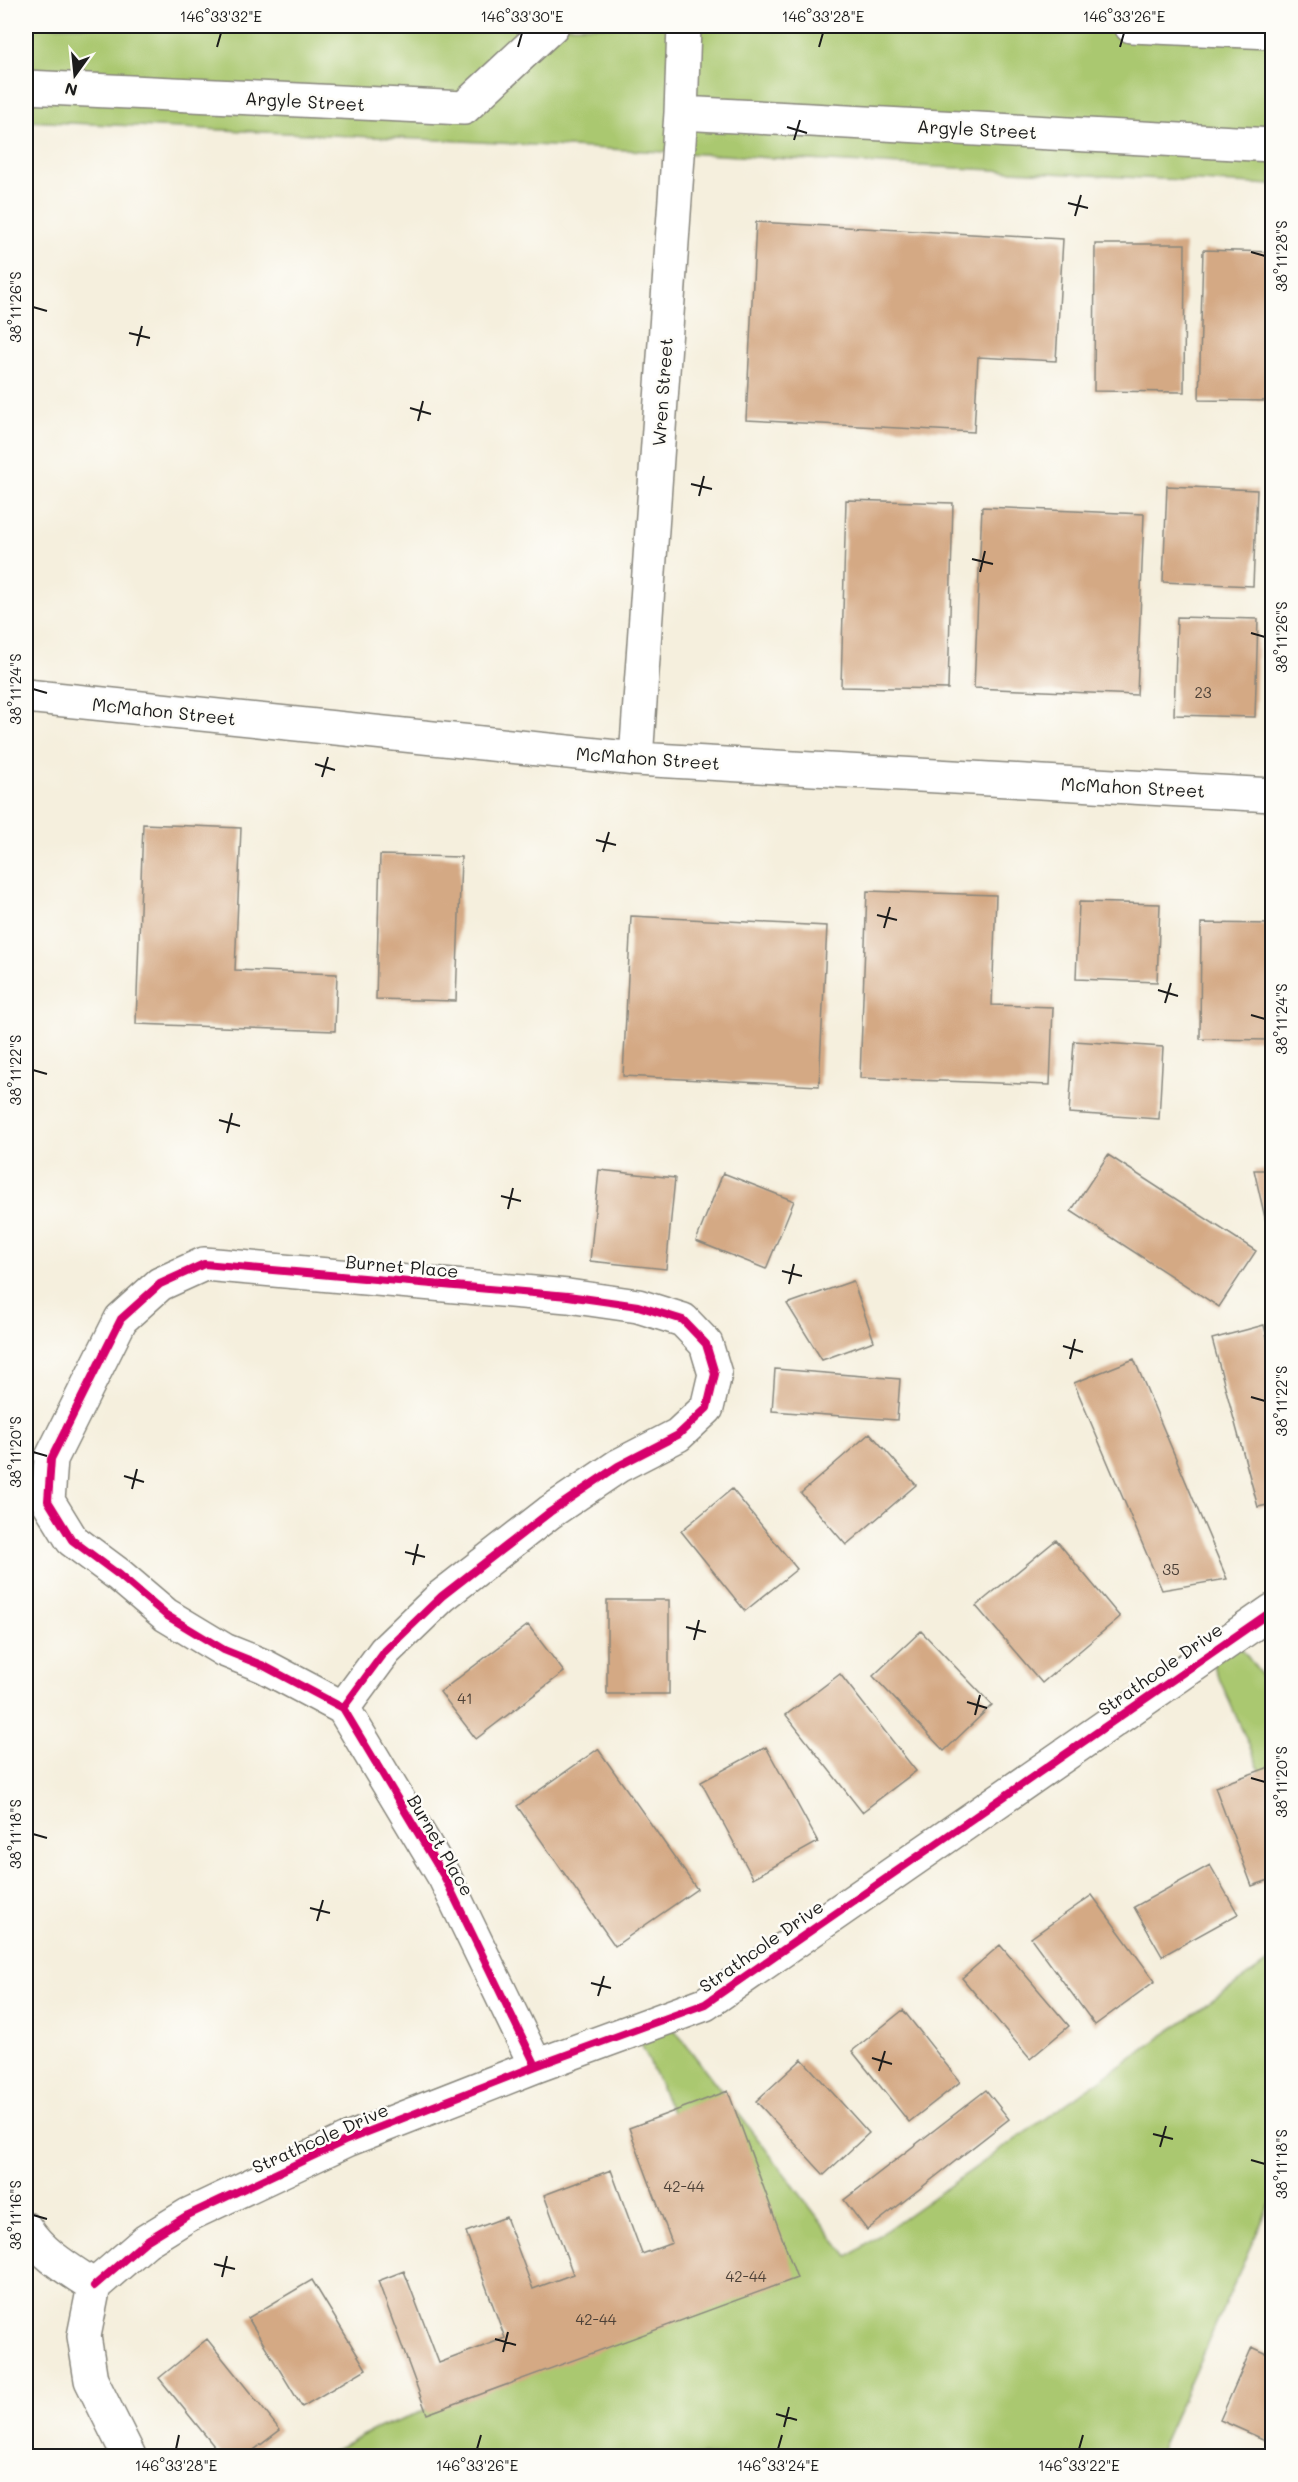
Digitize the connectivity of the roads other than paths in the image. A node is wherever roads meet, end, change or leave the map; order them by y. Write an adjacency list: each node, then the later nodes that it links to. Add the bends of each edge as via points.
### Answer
1 (552, 26): 6 (main road, Argyle Street, via 464,108)
2 (684, 26): 7 (main road, Wren Street)
3 (1131, 26): 4 (main road)
4 (1226, 28): 5 (main road)
5 (1272, 32)
6 (26, 87)
7 (681, 113): 8 (main road, Argyle Street); 10 (main road, Wren Street)
8 (1272, 145)
9 (26, 696): 10 (main road, McMahon Street)
10 (636, 759): 11 (main road, McMahon Street)
11 (1272, 795)
12 (1272, 1611): 14 (main road, Strathcole Drive, via 705,2004)
13 (342, 1708): 13 (main road, Burnet Place, via 264,1666 224,1650 166,1615 72,1540 48,1501 51,1459 121,1319 160,1284 204,1264 568,1296 638,1306 683,1320 706,1344 715,1374 706,1408 678,1435 618,1466 550,1512 442,1596 386,1651); 14 (main road, Burnet Place, via 445,1878)
14 (536, 2066): 16 (main road, Strathcole Drive, via 347,2140 188,2215 146,2241)
15 (26, 2229): 16 (main road, via 58,2262)
16 (94, 2286): 17 (main road, via 84,2336 92,2380)
17 (129, 2457)

